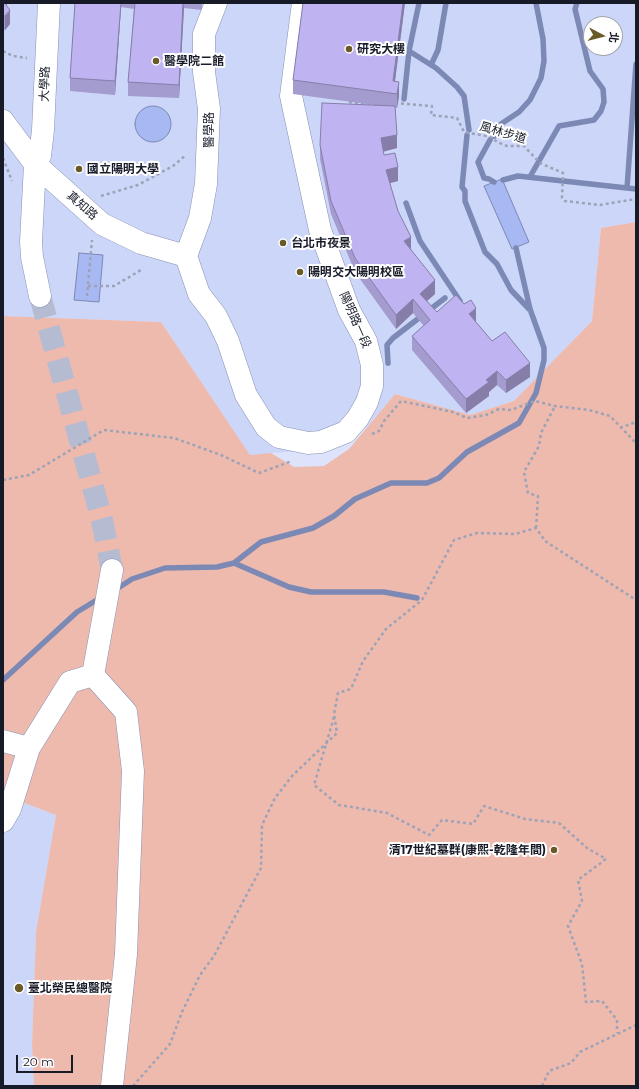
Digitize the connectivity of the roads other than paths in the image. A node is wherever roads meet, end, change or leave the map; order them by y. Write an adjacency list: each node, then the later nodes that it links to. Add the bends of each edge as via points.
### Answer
1 (49, 3): 5 (lane, 大學路, via 42,148)
2 (216, 3): 6 (lane, 醫學路, via 203,39 209,109 206,184 200,218)
3 (303, 3): 6 (lane, 陽明路一段, via 291,96 320,230 349,310 366,341 372,364 372,386 367,402 346,432 321,442 308,443 279,437 266,426 246,395 228,341 216,316 199,294)
4 (3, 121): 5 (lane, 真知路)
5 (35, 164): 6 (lane, 真知路, via 102,224 141,243); 7 (lane, 大學路, via 32,257)
6 (186, 256)
7 (40, 296)
8 (112, 570): 9 (lane)
9 (93, 675): 11 (lane, via 70,682); 13 (lane, via 126,712 134,770 126,954)
10 (4, 742): 11 (lane)
11 (29, 748): 12 (lane, via 10,809)
12 (3, 821)
13 (112, 1086)

